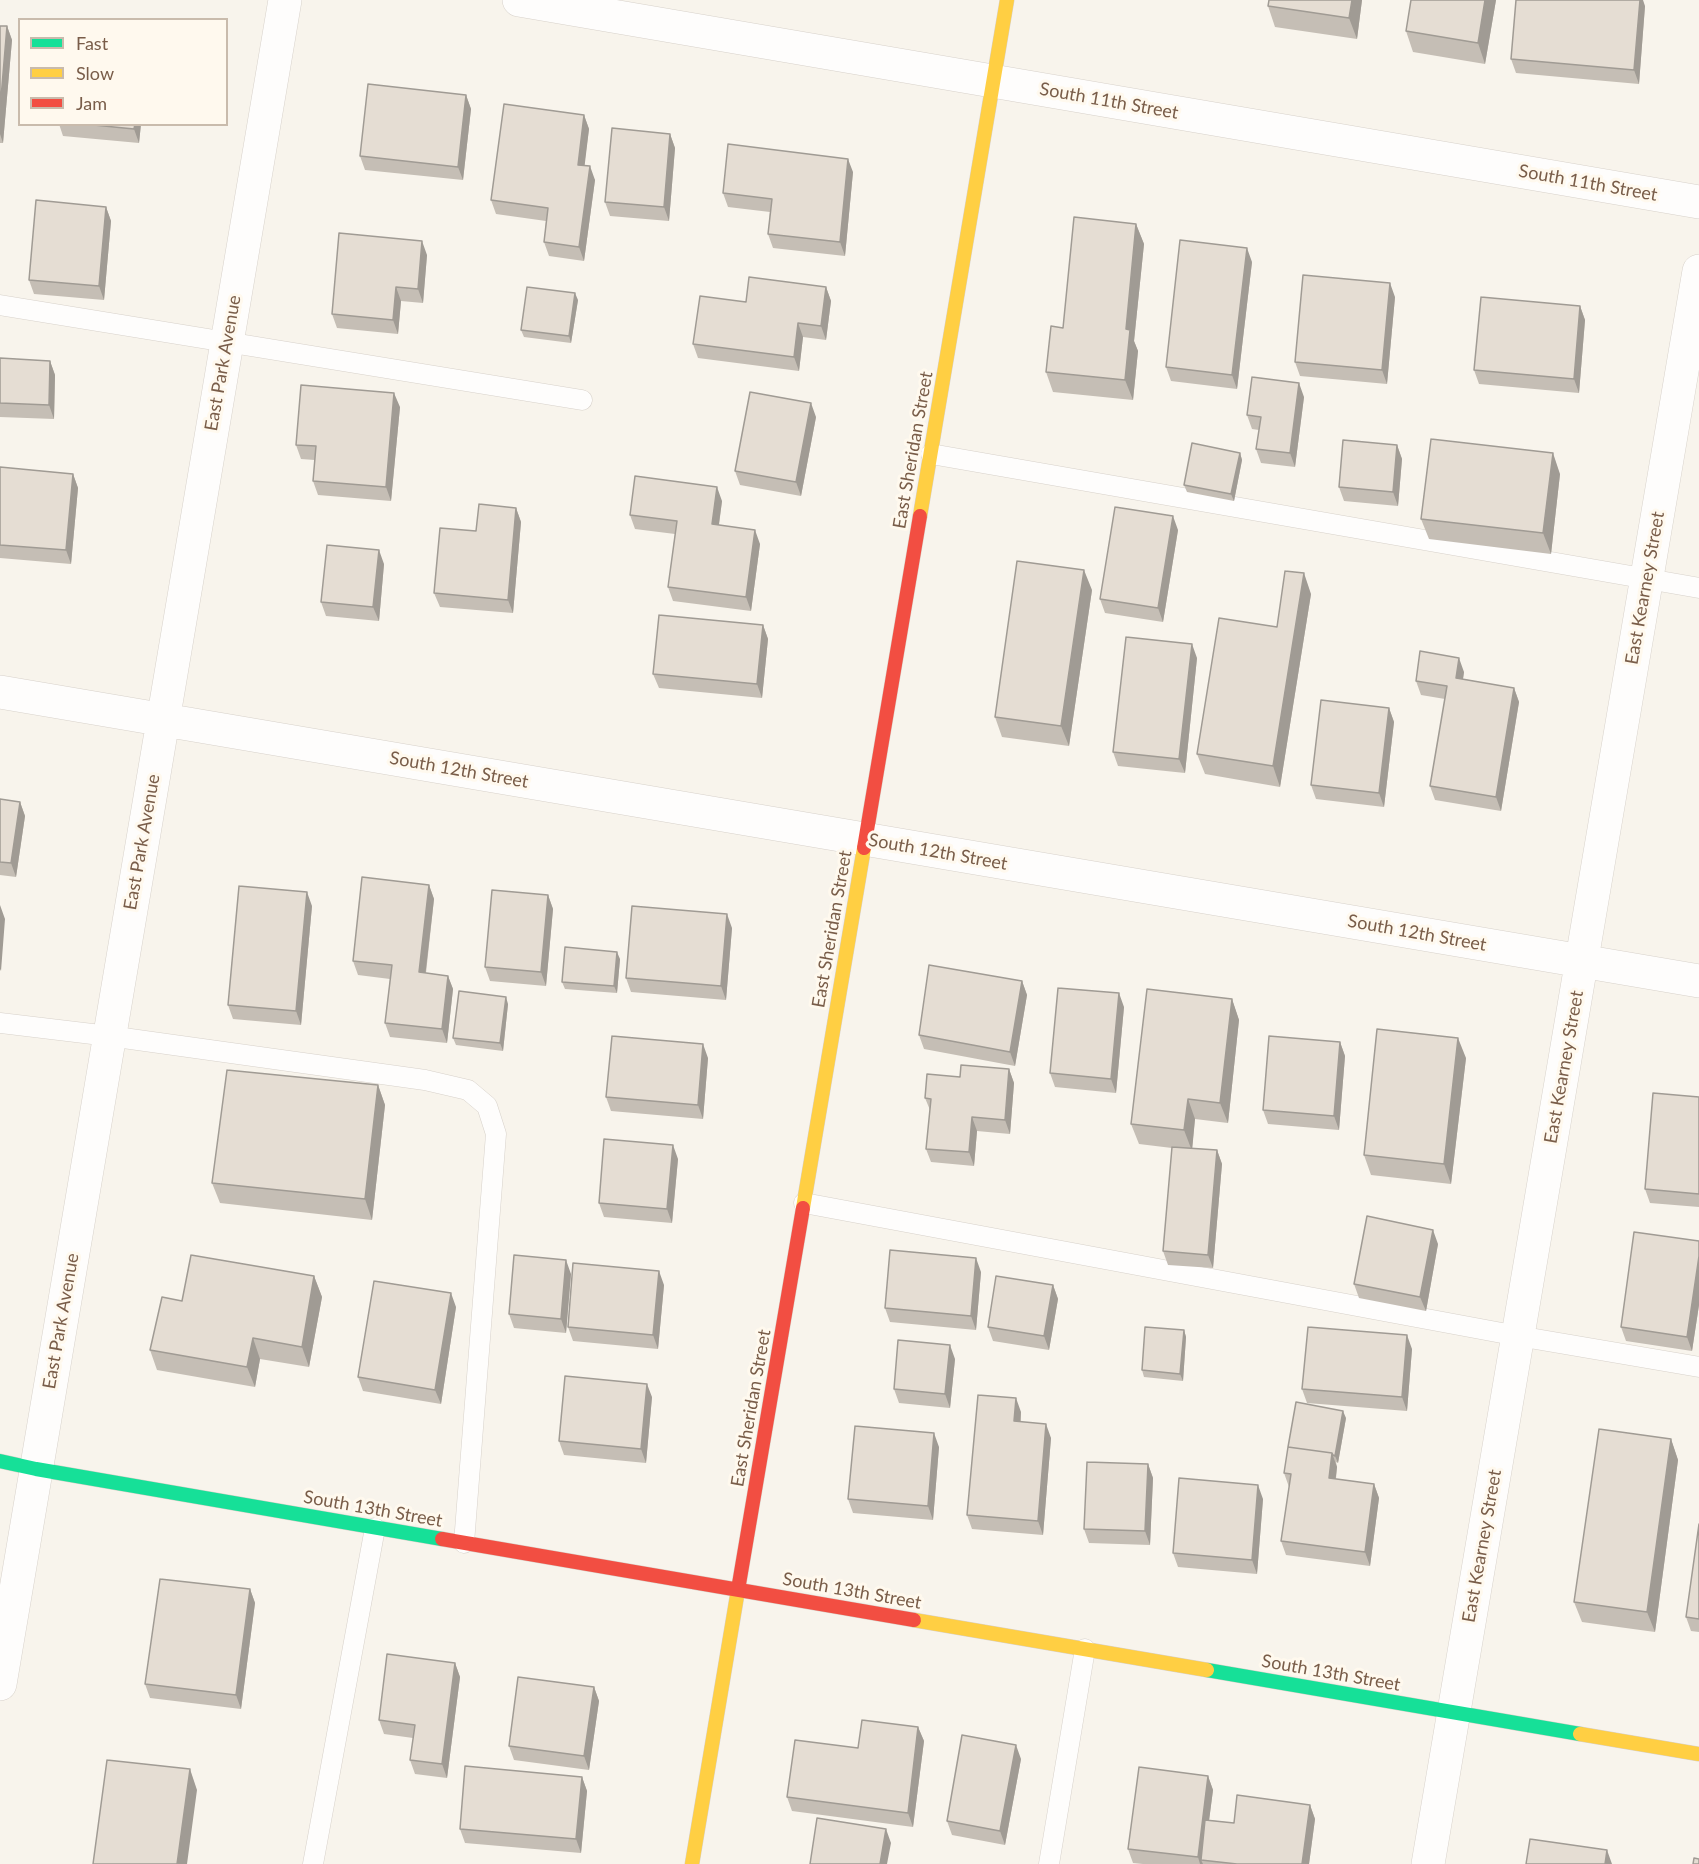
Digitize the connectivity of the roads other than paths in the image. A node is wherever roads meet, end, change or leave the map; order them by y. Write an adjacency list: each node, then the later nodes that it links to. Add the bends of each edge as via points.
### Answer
1 (285, 0): 8 (street, East Park Avenue)
2 (519, 0): 4 (street, South 11th Street)
3 (1007, 0): 4 (street, East Sheridan Street)
4 (993, 81): 5 (street, South 11th Street); 10 (street, East Sheridan Street)
5 (1699, 202)
6 (1699, 270): 11 (street, East Kearney Street)
7 (0, 305): 8 (lane)
8 (227, 343): 9 (lane); 14 (street, East Park Avenue)
9 (582, 400)
10 (930, 454): 11 (lane); 15 (street, East Sheridan Street)
11 (1647, 579): 12 (lane); 16 (street, East Kearney Street)
12 (1699, 588)
13 (0, 692): 14 (street, South 12th Street)
14 (163, 720): 15 (street, South 12th Street); 19 (street, East Park Avenue)
15 (865, 839): 16 (street, South 12th Street); 20 (street, East Sheridan Street)
16 (1582, 961): 17 (street, South 12th Street); 21 (street, East Kearney Street)
17 (1699, 981)
18 (0, 1023): 19 (lane)
19 (109, 1035): 24 (street, East Park Avenue); 26 (lane, via 425,1080 468,1090 487,1106 496,1134)
20 (804, 1203): 21 (lane); 27 (street, East Sheridan Street)
21 (1518, 1336): 22 (lane); 30 (street, East Kearney Street)
22 (1699, 1367)
23 (0, 1461): 24 (street, South 13th Street)
24 (36, 1470): 25 (street, South 13th Street); 29 (street, East Park Avenue)
25 (375, 1528): 26 (street, South 13th Street); 32 (lane)
26 (464, 1543): 27 (street, South 13th Street)
27 (739, 1590): 28 (street, South 13th Street); 33 (street, East Sheridan Street)
28 (1085, 1649): 30 (street, South 13th Street); 34 (lane)
29 (0, 1684)
30 (1454, 1712): 31 (street, South 13th Street); 35 (street, East Kearney Street)
31 (1699, 1754)
32 (313, 1864)
33 (692, 1864)
34 (1049, 1864)
35 (1428, 1864)

